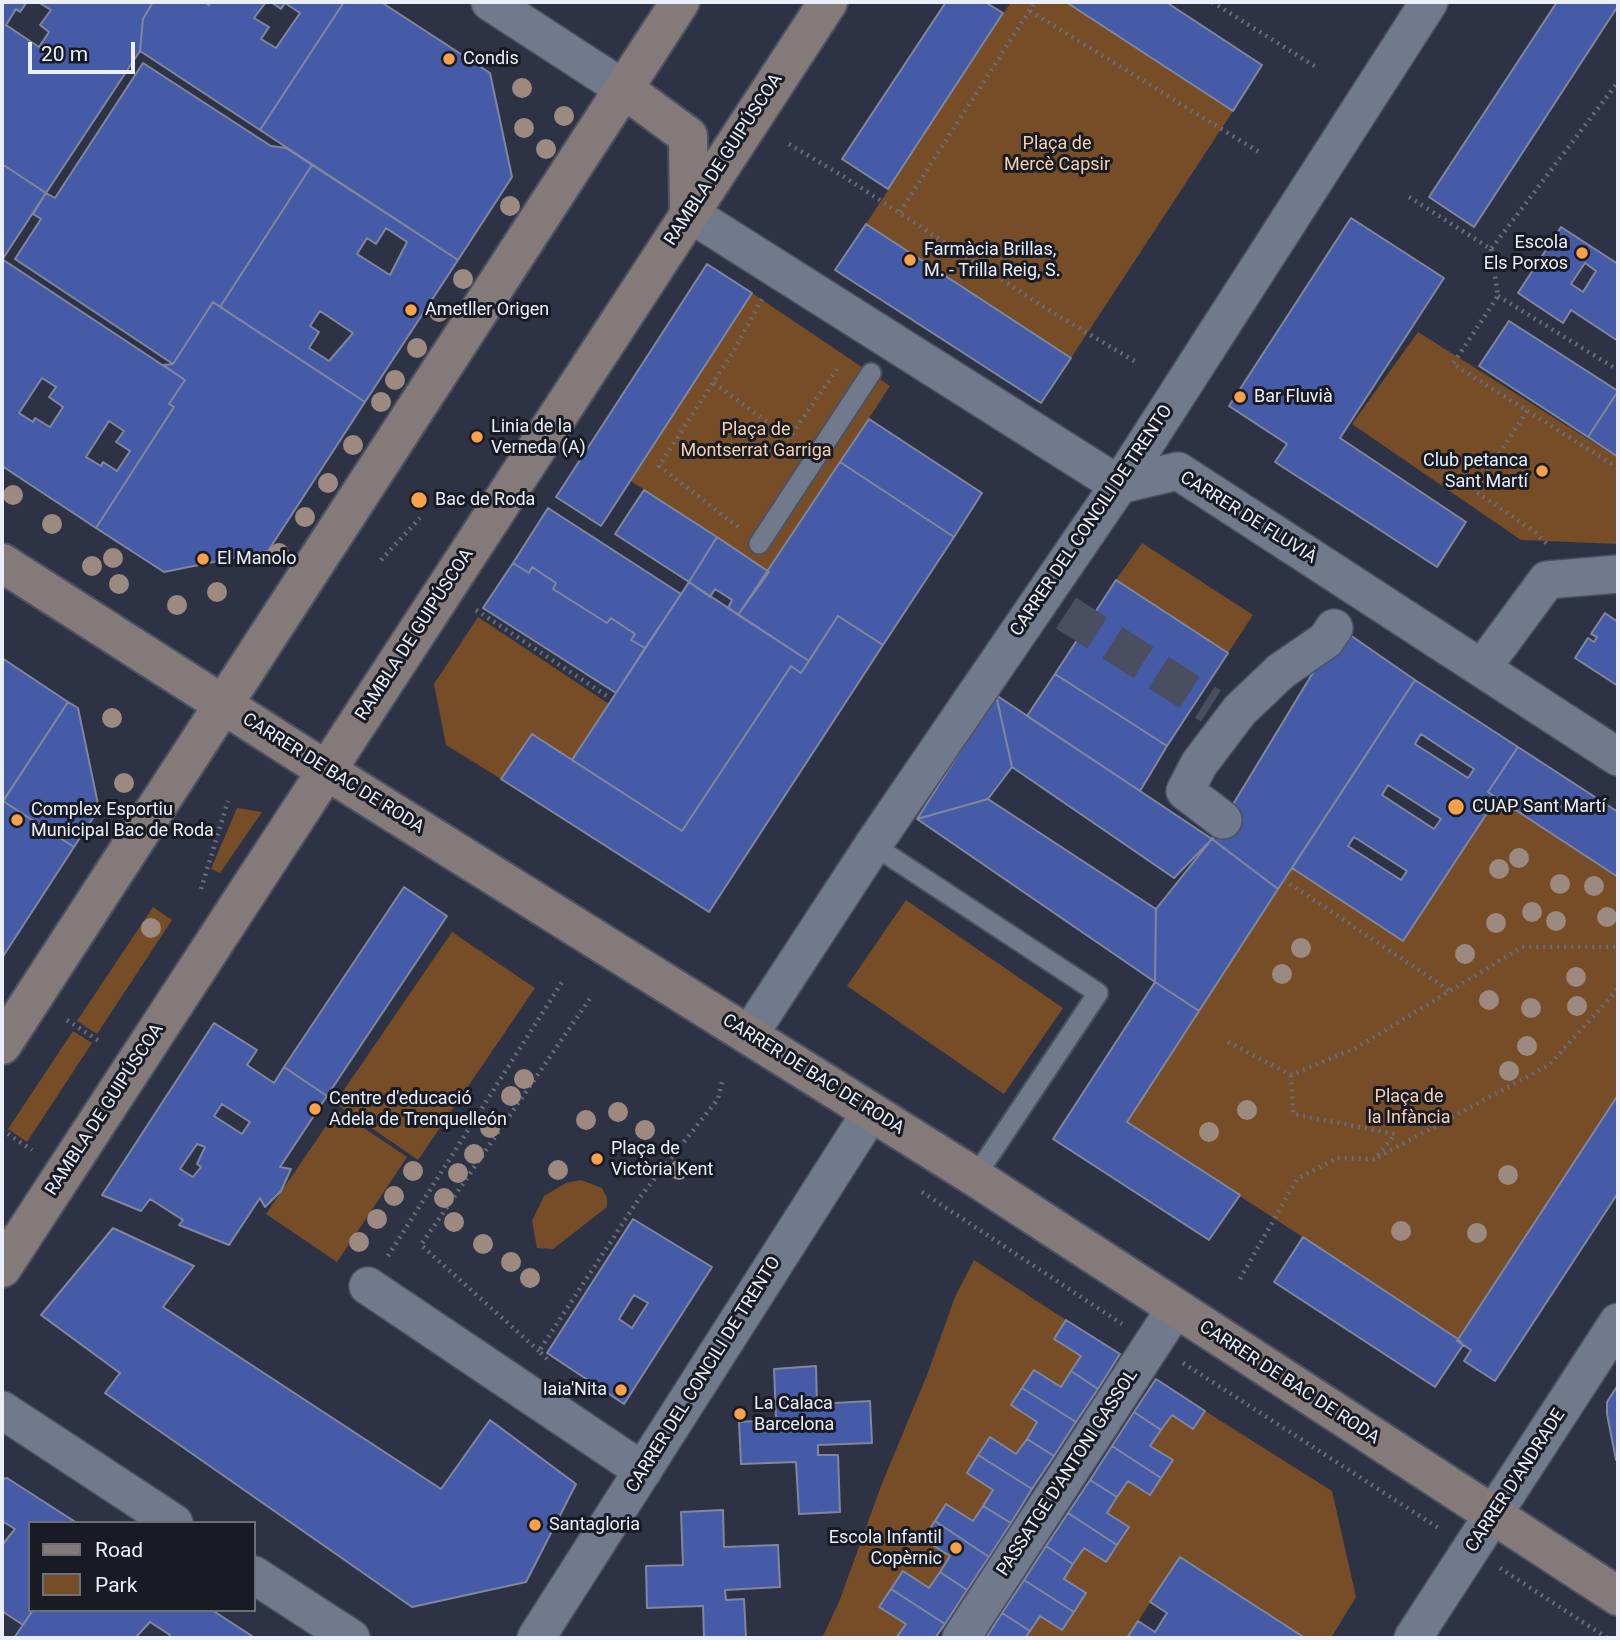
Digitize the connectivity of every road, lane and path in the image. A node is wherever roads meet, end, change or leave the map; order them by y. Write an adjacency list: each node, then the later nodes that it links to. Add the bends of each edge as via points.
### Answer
1 (490, 2): 10 (street)
2 (680, 2): 10 (street)
3 (828, 2): 15 (street, RAMBLA DE GUIPÚSCOA)
4 (1035, 2): 7 (path)
5 (1212, 2): 8 (path)
6 (1429, 2): 26 (street, CARRER DEL CONCILI DE TRENTO)
7 (1030, 11): 12 (path); 14 (path)
8 (1316, 67)
9 (1618, 82): 16 (path)
10 (624, 89): 15 (street, via 688,136); 36 (street)
11 (789, 145): 14 (path)
12 (1259, 152)
13 (1409, 197): 16 (path)
14 (900, 212): 19 (path, via 1049,311)
15 (690, 214): 26 (street); 33 (street, RAMBLA DE GUIPÚSCOA)
16 (1491, 249): 17 (path)
17 (1498, 296): 20 (path); 24 (path, via 1453,364)
18 (761, 299): 22 (path)
19 (1136, 362)
20 (1618, 370)
21 (871, 373): 29 (lane)
22 (713, 383): 23 (path, via 789,438); 29 (path, via 659,466)
23 (823, 387)
24 (1527, 411): 25 (path); 28 (path, via 1475,491)
25 (1618, 468)
26 (1119, 485): 34 (street, CARRER DE FLUVIÀ, via 1178,471); 42 (street, CARRER DEL CONCILI DE TRENTO)
27 (420, 518): 30 (path)
28 (1535, 532)
29 (759, 544)
30 (381, 560)
31 (2, 563): 36 (street, CARRER DE BAC DE RODA)
32 (1618, 574): 34 (street, via 1547,579)
33 (445, 589): 35 (path); 39 (street, RAMBLA DE GUIPÚSCOA)
34 (1482, 668): 38 (street, CARRER DE FLUVIÀ)
35 (607, 696)
36 (221, 704): 39 (street, CARRER DE BAC DE RODA); 55 (street)
37 (1205, 716): 41 (street, via 1212,706 1337,620 1326,640 1282,671 1240,710 1199,764 1176,782)
38 (1618, 757)
39 (327, 771): 52 (street, CARRER DE BAC DE RODA); 67 (street, RAMBLA DE GUIPÚSCOA)
40 (228, 801): 44 (path)
41 (1223, 820)
42 (873, 845): 52 (street, CARRER DEL CONCILI DE TRENTO); 65 (lane, via 1098,993)
43 (1284, 880): 48 (path)
44 (195, 898)
45 (1618, 947): 48 (path, via 1522,947)
46 (564, 979): 69 (path)
47 (1618, 989): 63 (path, via 1549,1065)
48 (1450, 990): 57 (path, via 1356,1048)
49 (591, 997): 73 (path, via 421,1245)
50 (66, 1020): 54 (path)
51 (109, 1032): 54 (path)
52 (749, 1035): 59 (street, CARRER DE BAC DE RODA)
53 (1228, 1042): 57 (path)
54 (102, 1043): 56 (path)
55 (2, 1045)
56 (95, 1054)
57 (1291, 1075): 63 (path, via 1293,1114 1395,1134)
58 (722, 1082): 73 (path, via 718,1099 640,1197)
59 (871, 1112): 65 (street, CARRER DE BAC DE RODA); 77 (street, CARRER DEL CONCILI DE TRENTO)
60 (2, 1130): 62 (path)
61 (39, 1140): 62 (path)
62 (32, 1150): 64 (path)
63 (1375, 1158): 68 (path, via 1337,1157 1297,1179)
64 (25, 1161)
65 (975, 1177): 70 (street, CARRER DE BAC DE RODA)
66 (925, 1194): 72 (path)
67 (2, 1268)
68 (1240, 1279)
69 (368, 1286): 77 (street)
70 (1175, 1309): 79 (street, CARRER DE BAC DE RODA); 86 (street, PASSATGE D'ANTONI GASSOL)
71 (1618, 1322): 79 (street, CARRER D'ANDRADE)
72 (1133, 1330)
73 (538, 1351): 75 (path)
74 (1179, 1360): 78 (path)
75 (556, 1365)
76 (2, 1410): 80 (street)
77 (643, 1471): 85 (street, CARRER DEL CONCILI DE TRENTO)
78 (1405, 1507)
79 (1494, 1515): 83 (street, CARRER DE BAC DE RODA); 87 (street, CARRER D'ANDRADE)
80 (171, 1521)
81 (1509, 1574): 88 (path)
82 (256, 1576): 84 (street)
83 (1618, 1596)
84 (351, 1638)
85 (536, 1638)
86 (961, 1638)
87 (1413, 1638)
88 (1606, 1638)

